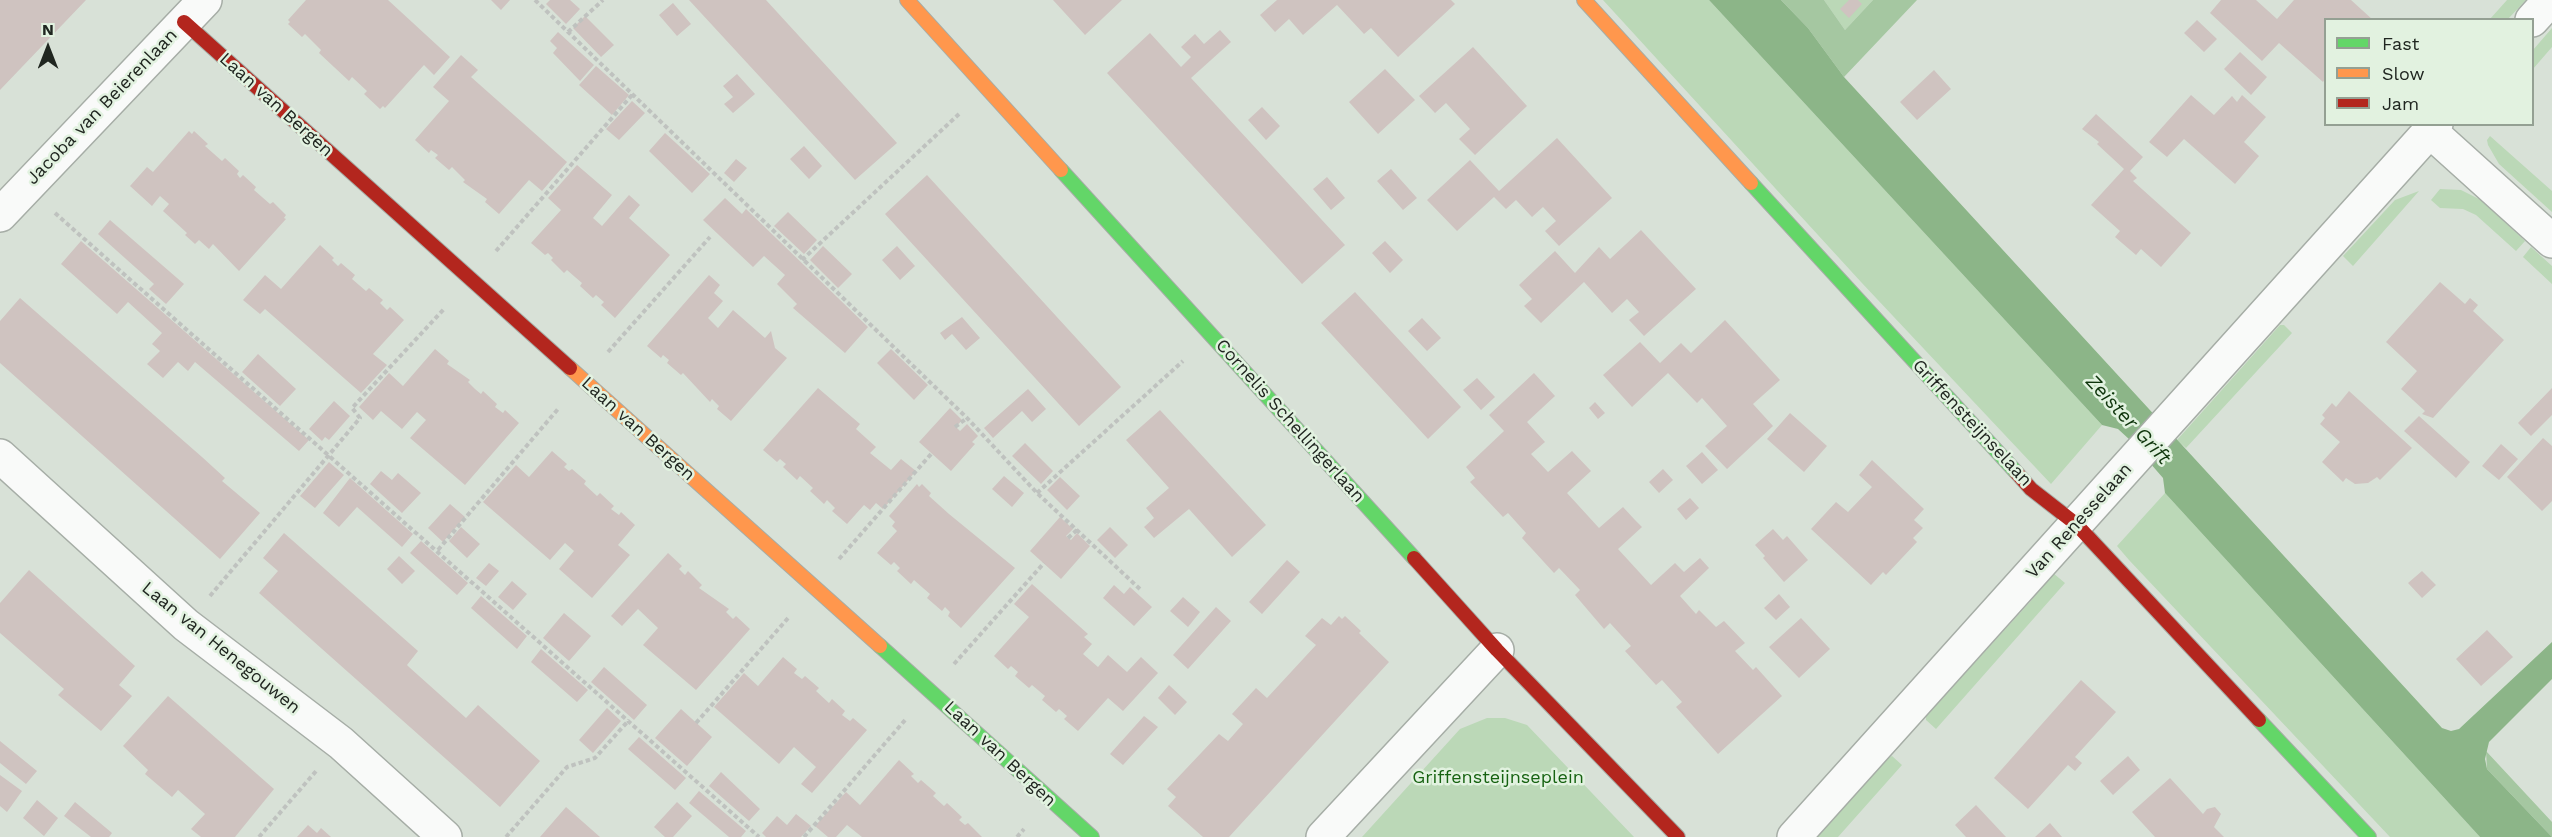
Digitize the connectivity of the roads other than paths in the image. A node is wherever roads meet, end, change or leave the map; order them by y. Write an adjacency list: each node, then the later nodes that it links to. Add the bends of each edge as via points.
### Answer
1 (907, 0): 11 (street, Cornelis Schellingerlaan)
2 (1584, 0): 10 (street, Griffensteijnselaan, via 2031,489)
3 (2550, 0): 5 (street)
4 (194, 11): 7 (street, Jacoba van Beierenlaan); 13 (street, Laan van Bergen, via 470,280)
5 (2534, 18)
6 (2433, 128): 8 (street); 10 (street, Van Renesselaan)
7 (0, 215)
8 (2552, 241)
9 (0, 456): 12 (street, Laan van Henegouwen, via 186,625 341,742)
10 (2076, 524): 16 (street, Van Renesselaan); 17 (street, Griffensteijnselaan)
11 (1497, 650): 14 (street); 15 (street, Cornelis Schellingerlaan)
12 (445, 837)
13 (1092, 837)
14 (1323, 837)
15 (1678, 837)
16 (1794, 837)
17 (2369, 837)

